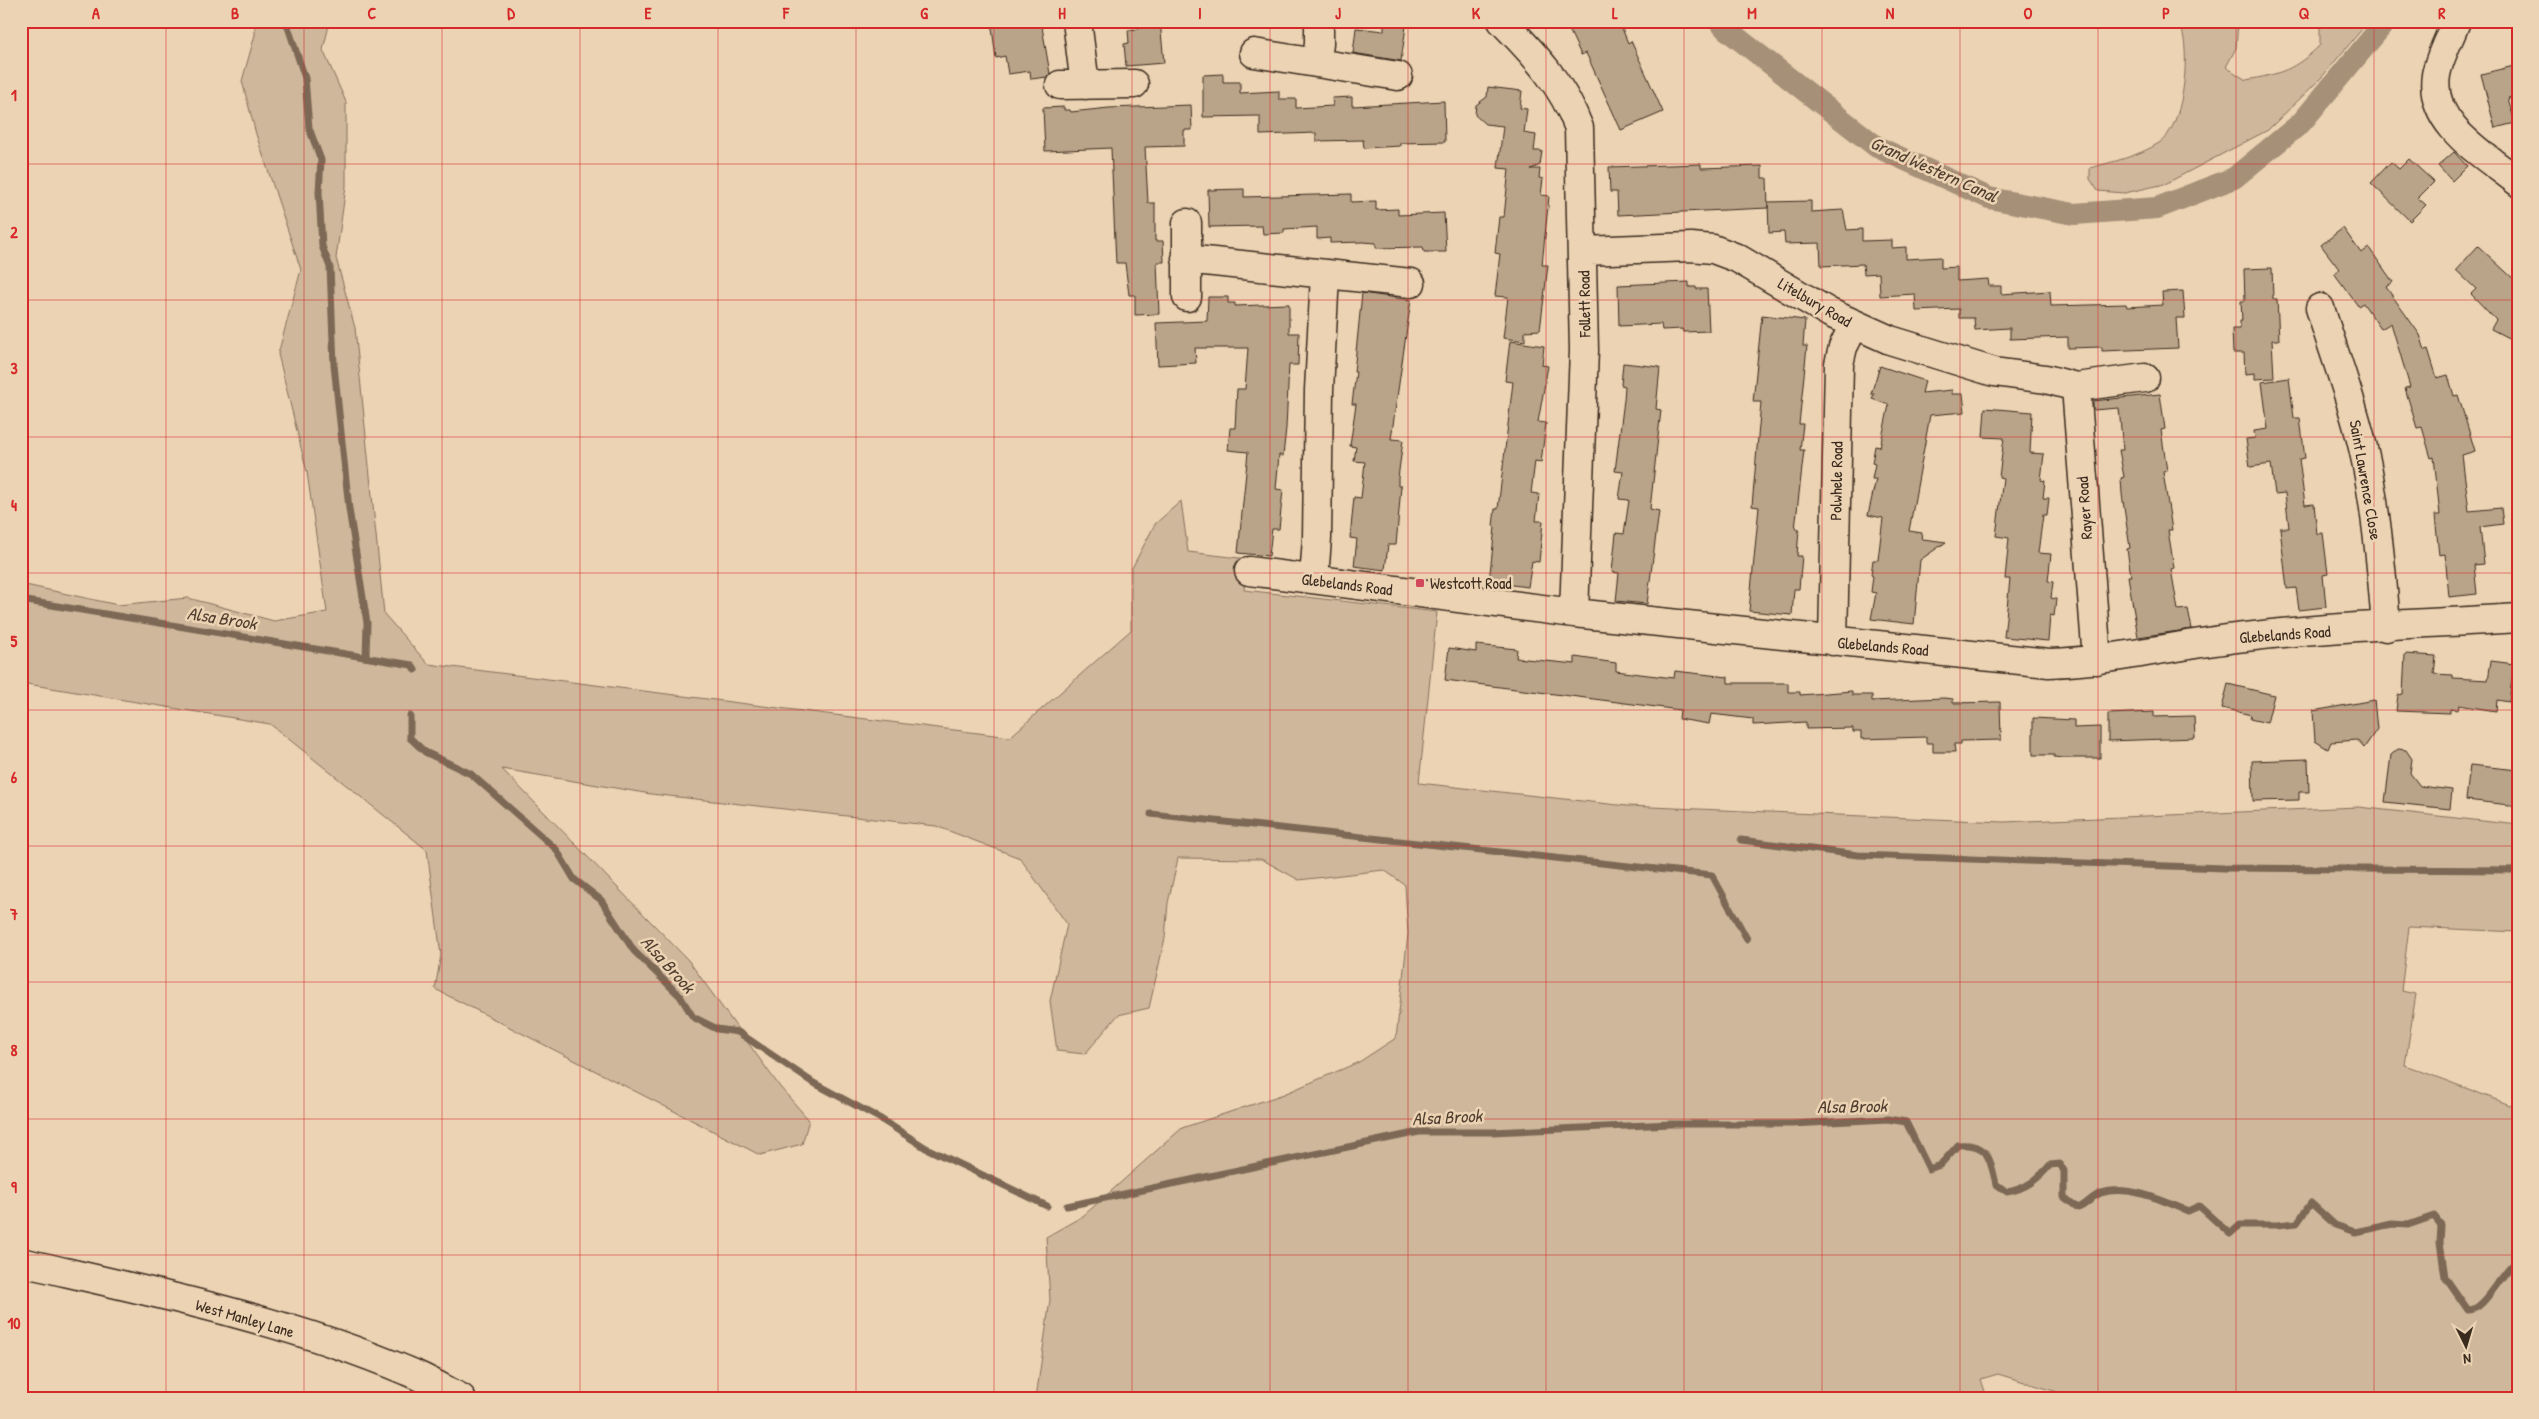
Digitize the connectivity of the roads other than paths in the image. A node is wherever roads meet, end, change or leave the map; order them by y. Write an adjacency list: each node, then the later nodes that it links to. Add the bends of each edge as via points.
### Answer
1 (1077, 21): 8 (street, via 1072,85)
2 (1319, 21): 6 (street, via 1320,44)
3 (1502, 21): 11 (street, Follett Road, via 1556,80 1579,128)
4 (2456, 21): 9 (street, via 2436,74 2438,105 2449,125)
5 (1254, 53): 6 (street)
6 (1316, 63): 7 (street)
7 (1398, 76)
8 (1134, 84)
9 (2518, 182)
10 (1187, 223): 12 (street)
11 (1583, 251): 17 (street, Litelbury Road, via 1713,248 1737,258); 22 (street, Follett Road, via 1584,350)
12 (1186, 259): 13 (street); 15 (street)
13 (1325, 275): 14 (street); 21 (street)
14 (1411, 283)
15 (1186, 297)
16 (2321, 307): 24 (street, Saint Lawrence Close, via 2366,462)
17 (1854, 325): 19 (street, Litelbury Road, via 1931,354 1994,372); 25 (street, Polwhele Road, via 1839,364)
18 (2145, 378): 19 (street)
19 (2076, 387): 26 (street, Rayer Road)
20 (1249, 571): 21 (street, Glebelands Road)
21 (1314, 579): 22 (street, Glebelands Road)
22 (1574, 613): 25 (street, Glebelands Road)
23 (2518, 618): 24 (street, Glebelands Road)
24 (2386, 627): 26 (street, Glebelands Road, via 2248,636)
25 (1833, 641): 26 (street, Glebelands Road, via 2049,663)
26 (2097, 660)
27 (21, 1262): 28 (street, West Manley Lane, via 249,1317 355,1350 408,1371)
28 (461, 1398)

